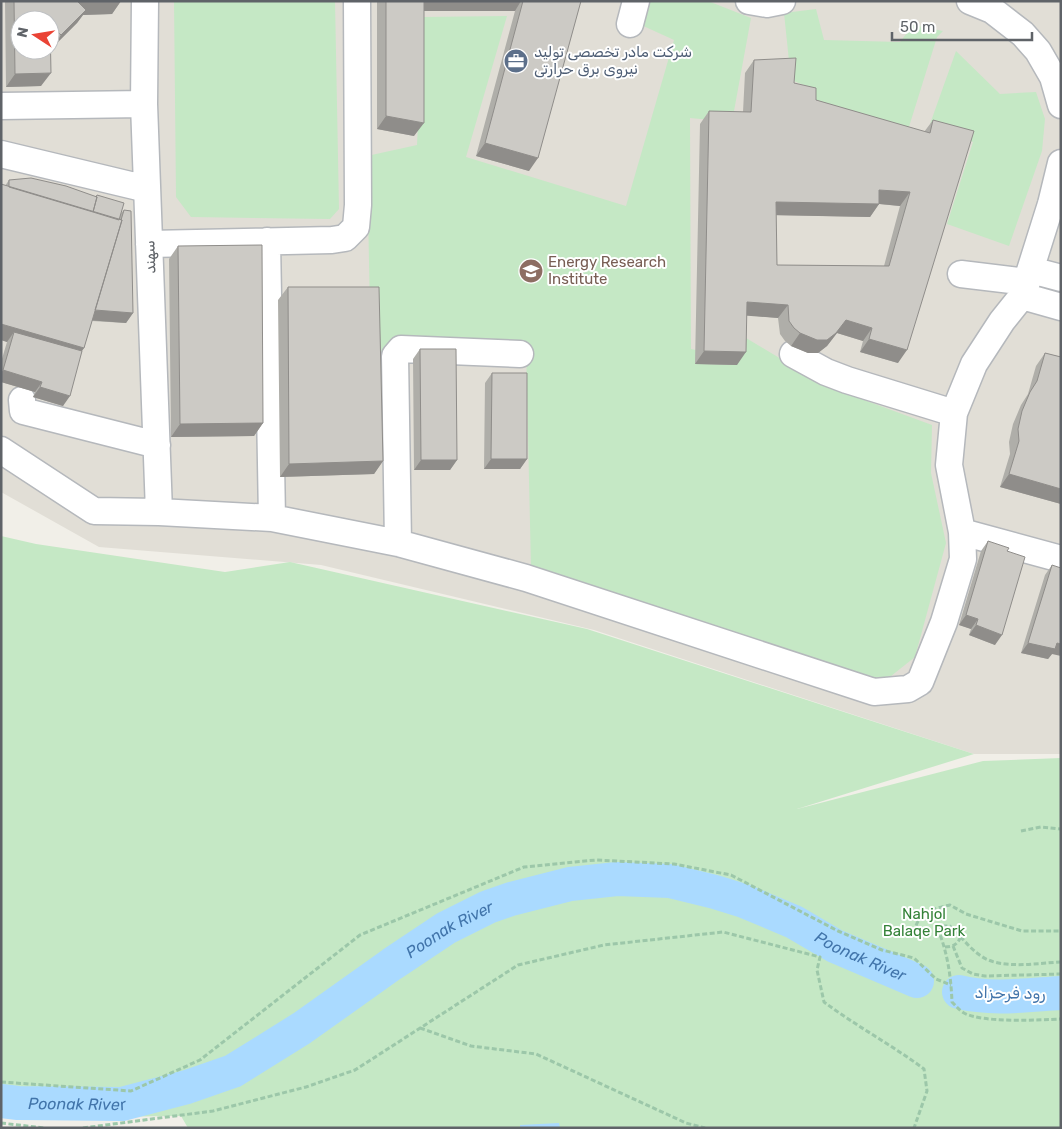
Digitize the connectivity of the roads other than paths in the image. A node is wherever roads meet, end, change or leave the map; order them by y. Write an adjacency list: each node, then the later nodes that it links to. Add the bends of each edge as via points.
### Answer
1 (145, 1): 6 (lane, سهند)
2 (357, 1): 12 (lane, via 356,227 345,238)
3 (749, 1): 4 (lane, via 766,4)
4 (782, 1)
5 (970, 1): 7 (lane, via 992,10 1023,34 1038,51 1053,78)
6 (144, 104): 8 (lane); 11 (lane, سهند)
7 (1061, 105)
8 (1, 106)
9 (1, 154): 11 (lane)
10 (1061, 163): 16 (lane)
11 (147, 189): 13 (lane, سهند)
12 (267, 241): 13 (lane); 25 (lane)
13 (150, 244): 22 (lane, سهند)
14 (961, 274): 16 (lane)
15 (1061, 278): 16 (lane)
16 (1027, 283): 17 (lane); 21 (lane, via 974,364)
17 (1061, 306)
18 (520, 354): 27 (lane, via 401,349 395,356)
19 (793, 354): 21 (lane, via 847,380)
20 (22, 400): 22 (lane, via 24,411)
21 (954, 413): 26 (lane, via 949,464)
22 (158, 445): 24 (lane, سهند)
23 (1, 450): 24 (lane, via 94,511)
24 (160, 512): 25 (lane)
25 (272, 518): 27 (lane)
26 (962, 532): 27 (lane, via 963,559 944,622 920,682 908,689 874,692 526,578); 28 (lane)
27 (398, 544)
28 (1061, 559)

